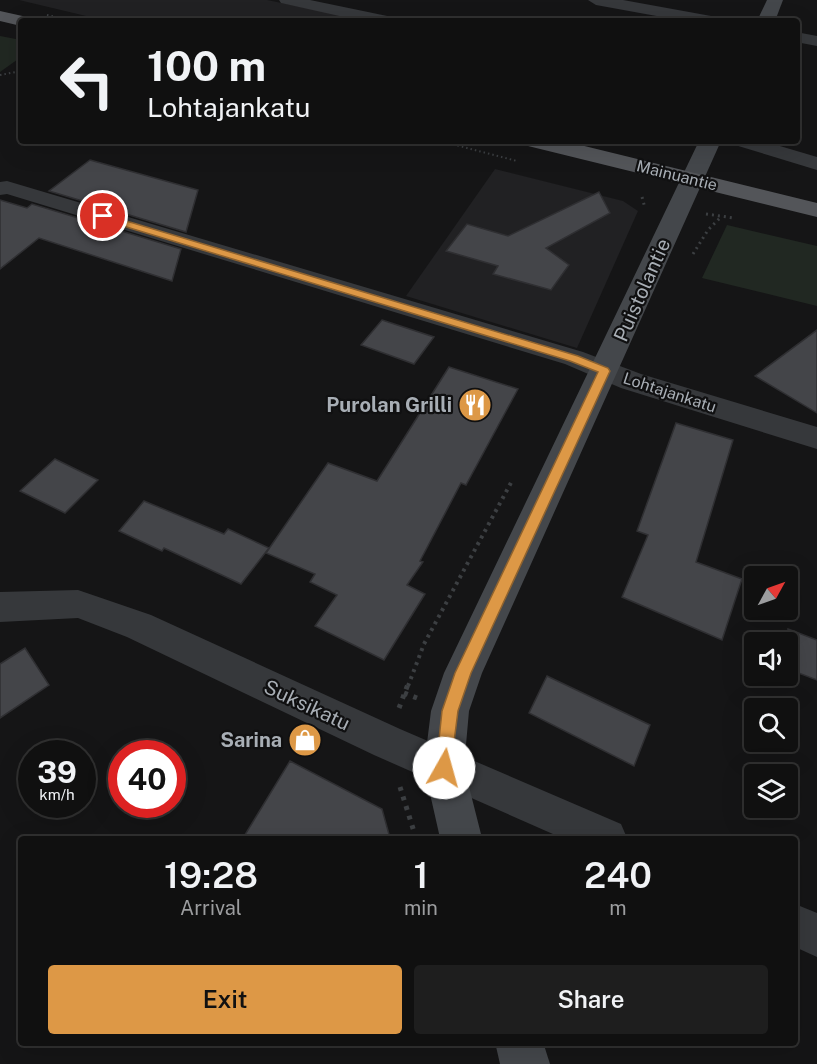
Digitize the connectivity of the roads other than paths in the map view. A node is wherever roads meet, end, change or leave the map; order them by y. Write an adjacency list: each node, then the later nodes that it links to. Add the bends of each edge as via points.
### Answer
1 (286, 0): 4 (street)
2 (596, 0): 6 (street)
3 (775, 0): 7 (street)
4 (382, 15)
5 (0, 16): 8 (main road)
6 (695, 18)
7 (767, 18)
8 (18, 20)
9 (800, 38): 10 (street)
10 (817, 41)
11 (549, 144): 15 (main road, Mainuantie)
12 (709, 144): 15 (street, Puistolantie)
13 (752, 144): 14 (street)
14 (817, 164)
15 (695, 178): 17 (main road, Mainuantie); 18 (street, Puistolantie)
16 (3, 188): 18 (street, Lohtajankatu, via 574,358)
17 (817, 210)
18 (604, 371): 19 (street, Lohtajankatu); 21 (street, Puistolantie, via 463,673 450,711)
19 (817, 438)
20 (0, 607): 21 (street, Suksikatu, via 78,604 129,622)
21 (444, 768): 22 (street, Puistolantie); 23 (street, Suksikatu)
22 (461, 836)
23 (602, 836)
24 (798, 926): 25 (street)
25 (817, 935)
26 (520, 1046): 27 (street)
27 (525, 1064)

